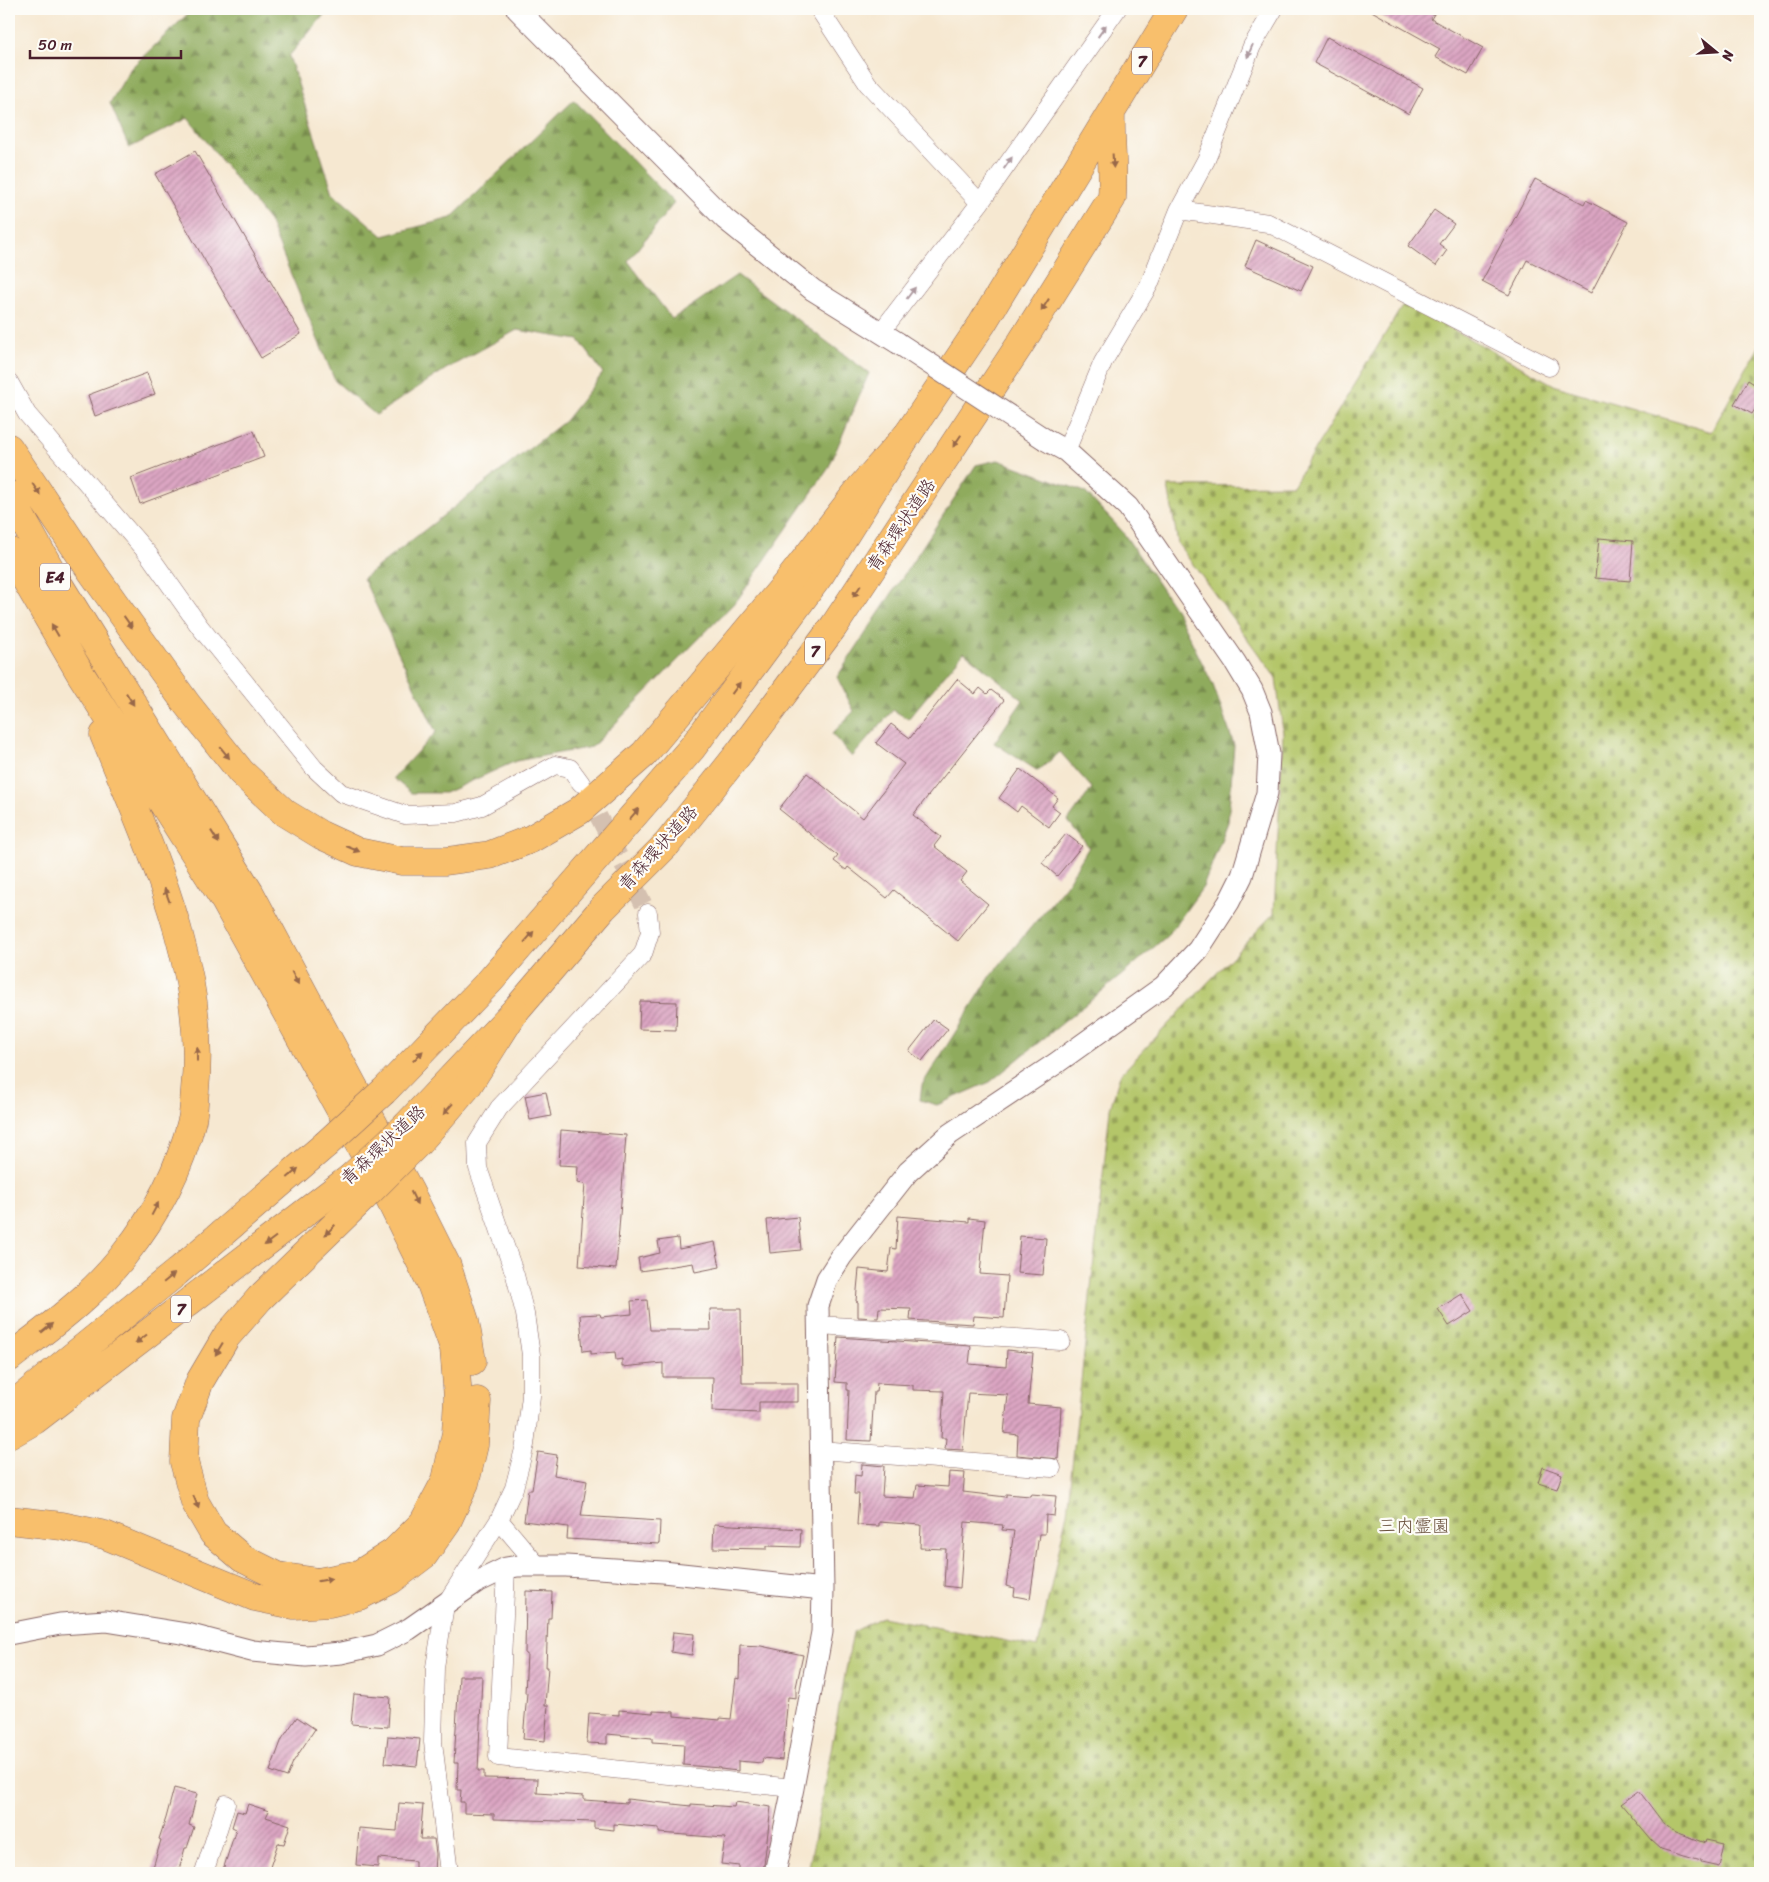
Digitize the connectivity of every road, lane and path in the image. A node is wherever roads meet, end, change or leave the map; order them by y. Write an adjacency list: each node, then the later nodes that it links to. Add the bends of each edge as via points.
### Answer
1 (517, 9): 9 (street, via 725,219 813,290)
2 (819, 9): 7 (street, via 868,84)
3 (1117, 9): 7 (street, one-way to 3)
4 (1174, 9): 6 (highway, 7)
5 (1274, 9): 8 (street, one-way to 8, via 1252,46 1206,160)
6 (1111, 113): 12 (highway, 7, via 982,324); 20 (highway, 青森環状道路 / 7, one-way to 20, bridge, via 1112,198 1019,346 834,626 666,844 603,908 515,1011 467,1087)
7 (980, 203): 9 (street, one-way to 7)
8 (1179, 210): 10 (street, via 1268,223); 14 (street, via 1149,285 1103,362)
9 (890, 337): 14 (street, bridge)
10 (1549, 366)
11 (9, 382): 18 (street, via 27,414 148,555 200,627 314,768 341,793 405,815 456,813 482,806 555,765 570,768)
12 (908, 434): 13 (highway, one-way to 12, via 87,565 186,703 241,772 285,813 358,852 402,861 446,861 490,854 531,839 578,811 644,754 786,584 861,487); 24 (highway, 7, one-way to 12, bridge, via 177,1272 325,1145 384,1091 490,981 692,748 820,575)
13 (9, 448)
14 (1066, 451): 21 (street, via 1128,508 1252,690 1261,712 1269,754 1267,793 1242,876 1198,950 1164,986 950,1134 908,1172 827,1279 818,1306)
15 (9, 495): 28 (highway, E4, one-way to 28, via 58,583 250,893 409,1190 447,1266 465,1321 477,1403 474,1445 465,1483 447,1522 424,1555 391,1580 359,1596 330,1603 294,1604 255,1597 105,1536 62,1526)
16 (9, 551): 17 (highway, E4, one-way to 16)
17 (80, 673): 20 (highway, one-way to 17, via 226,1337 200,1381 186,1419 184,1462 194,1502 213,1533 242,1558 278,1576 318,1582 359,1574 394,1552 423,1523 446,1480 456,1433 458,1398 454,1348 430,1281 390,1200 230,910); 23 (highway, one-way to 17, via 91,1292 124,1256 151,1217 175,1172 192,1119 197,1074 197,1027 187,967 170,900)
18 (581, 783)
19 (648, 913): 29 (street, via 650,932 643,954 499,1108 477,1144 478,1168 515,1275 531,1355 531,1396 525,1445 514,1488)
20 (357, 1187): 25 (highway, 青森環状道路 / 7, one-way to 25, via 35,1420)
21 (819, 1326): 22 (street); 26 (street)
22 (1061, 1341)
23 (9, 1358)
24 (9, 1408)
25 (9, 1435)
26 (820, 1450): 27 (street); 32 (street)
27 (1052, 1468)
28 (9, 1520)
29 (499, 1520): 30 (street); 33 (street)
30 (538, 1566): 31 (street); 32 (street, via 663,1572)
31 (506, 1568): 33 (street, via 475,1583); 35 (street, via 498,1757)
32 (823, 1589): 35 (street, via 822,1632)
33 (445, 1605): 34 (street, via 409,1629 377,1644 341,1653 306,1656 252,1650 187,1634 106,1622 60,1624); 38 (street, via 435,1667 434,1742)
34 (9, 1634)
35 (793, 1788): 39 (street)
36 (226, 1804): 37 (street)
37 (204, 1873)
38 (449, 1873)
39 (775, 1873)

